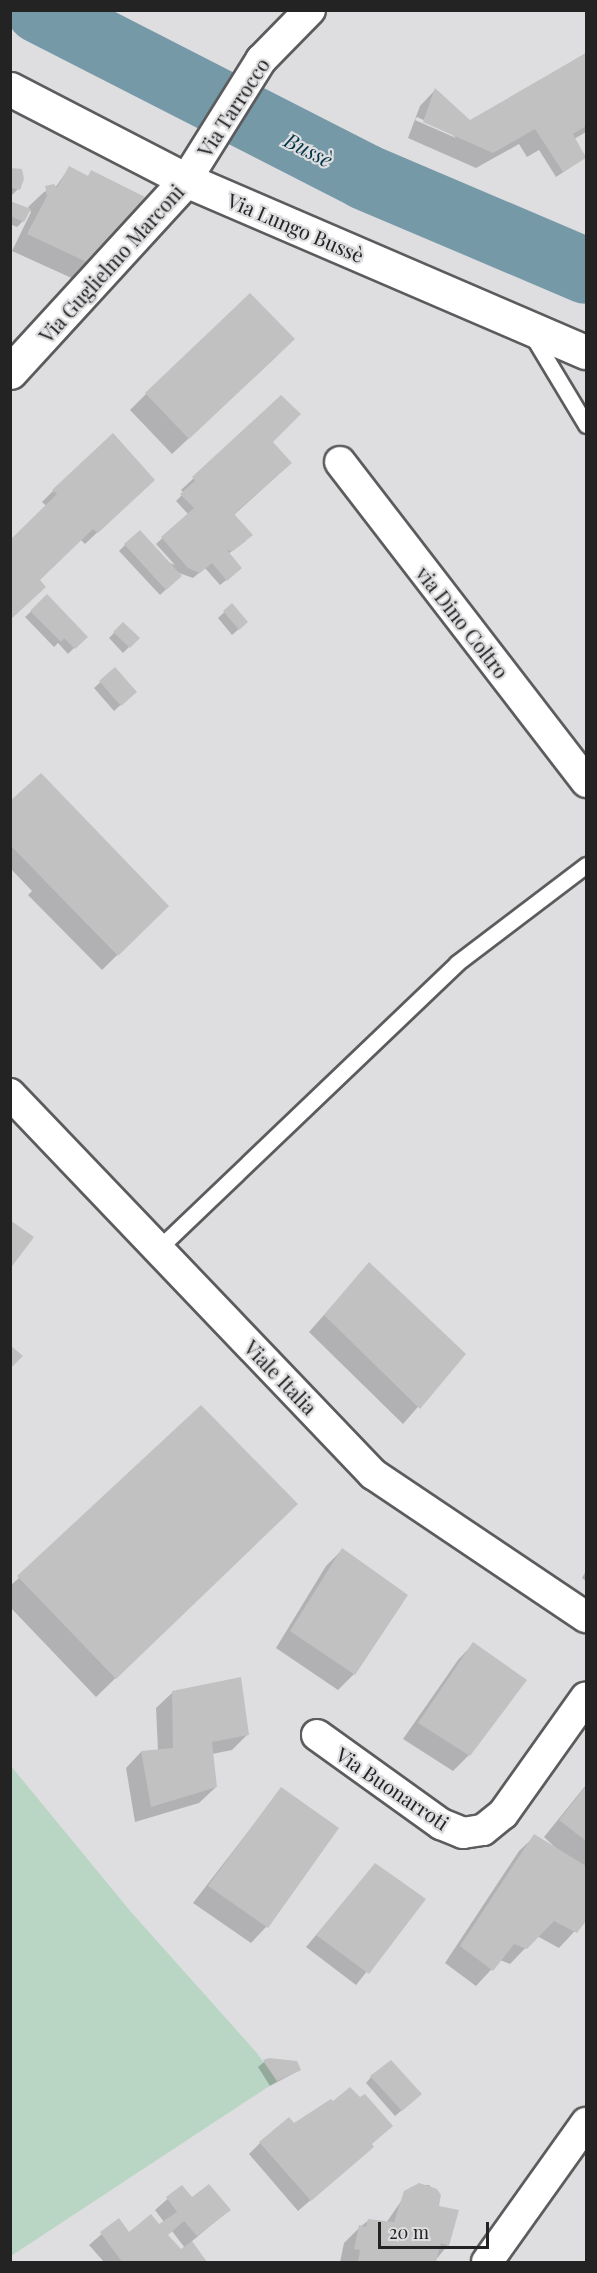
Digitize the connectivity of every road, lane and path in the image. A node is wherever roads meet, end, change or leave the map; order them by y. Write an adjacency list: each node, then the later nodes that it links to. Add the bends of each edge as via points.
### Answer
1 (309, 11): 3 (street, Via Tarrocco, via 260,62)
2 (10, 89): 3 (main road, Via Lungo Bussè)
3 (186, 180): 4 (main road, Via Lungo Bussè); 6 (main road, Via Guglielmo Marconi)
4 (527, 326): 5 (main road, Via Lungo Bussè); 7 (lane)
5 (586, 352)
6 (10, 372)
7 (586, 425)
8 (340, 462): 9 (street, via Dino Coltro)
9 (586, 782)
10 (586, 865): 12 (lane, via 457,963)
11 (10, 1094): 12 (street, Viale Italia)
12 (158, 1249): 13 (street, Viale Italia, via 373,1474)
13 (586, 1617)
14 (586, 1697): 15 (street, Via Buonarroti, via 503,1814 483,1830 463,1833 441,1824)
15 (317, 1735)
16 (586, 2123): 17 (street)
17 (487, 2262)

